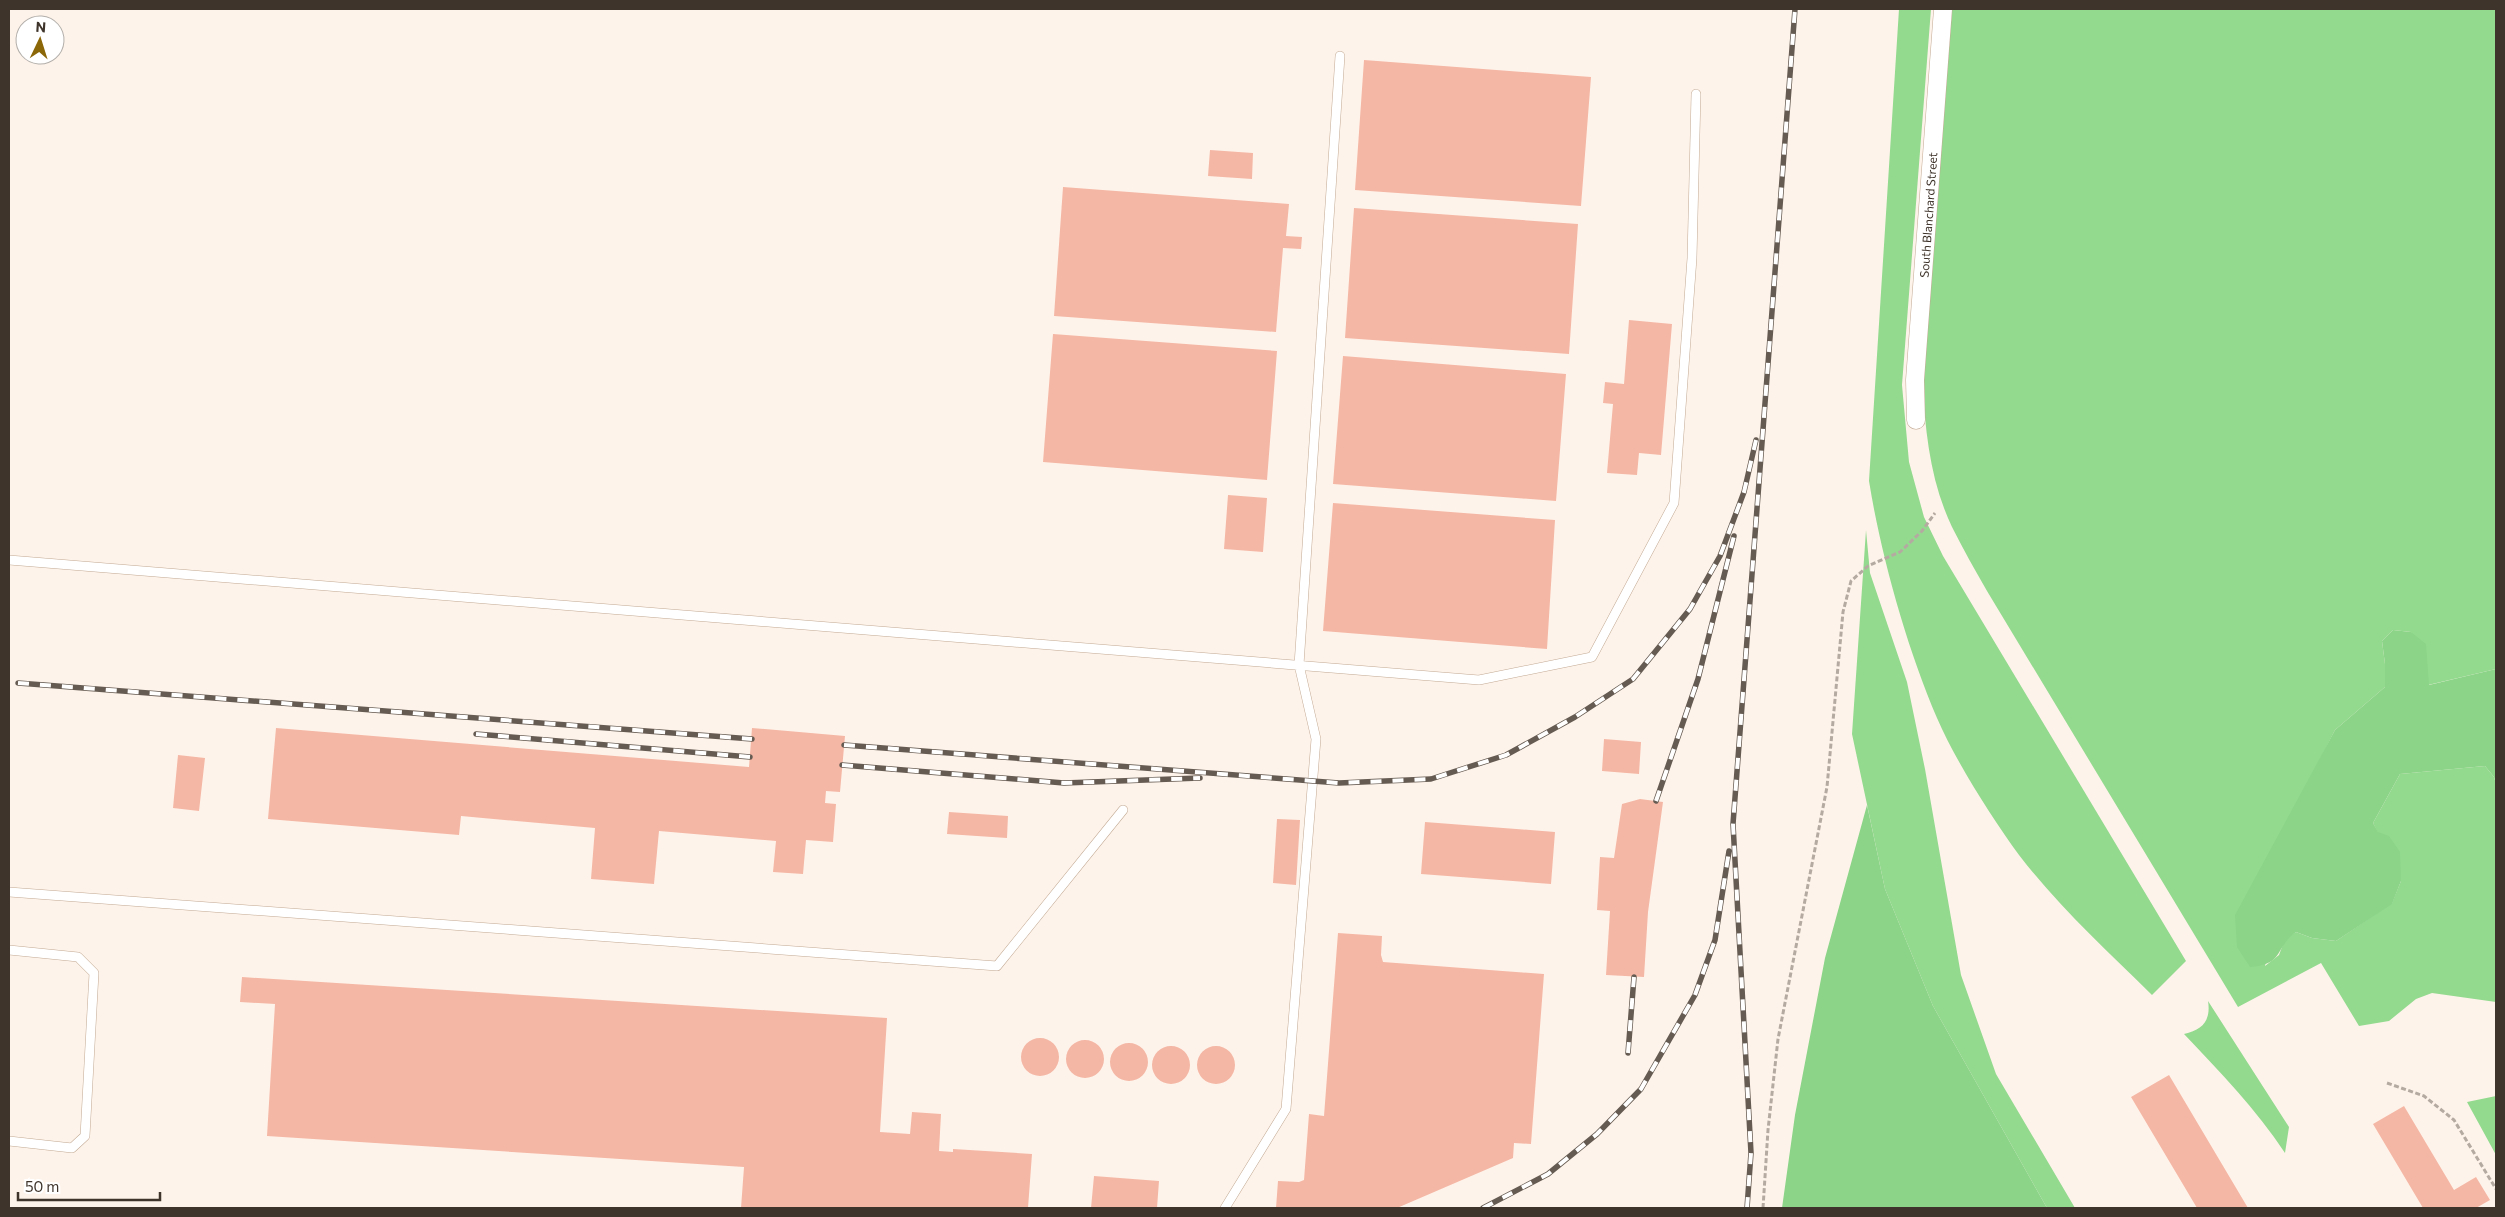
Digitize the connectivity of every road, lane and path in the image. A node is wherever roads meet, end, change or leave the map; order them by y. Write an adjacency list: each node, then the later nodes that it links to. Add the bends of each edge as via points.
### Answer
1 (1943, 9): 4 (street, South Blanchard Street, via 1916,380)
2 (1340, 56): 7 (lane)
3 (1696, 94): 7 (lane, via 1692,258 1674,503 1592,657 1479,680)
4 (1916, 420)
5 (1935, 513): 15 (path, via 1900,552 1868,566 1851,581 1843,612 1827,787 1778,1038)
6 (9, 560): 7 (lane)
7 (1299, 665): 14 (lane, via 1316,739 1286,1109)
8 (1123, 810): 9 (lane, via 997,966)
9 (9, 892)
10 (9, 950): 12 (lane, via 78,957 94,973 85,1136 72,1148)
11 (2387, 1083): 13 (path, via 2424,1096 2454,1120)
12 (9, 1141)
13 (2496, 1189)
14 (1225, 1208)
15 (1763, 1208)

